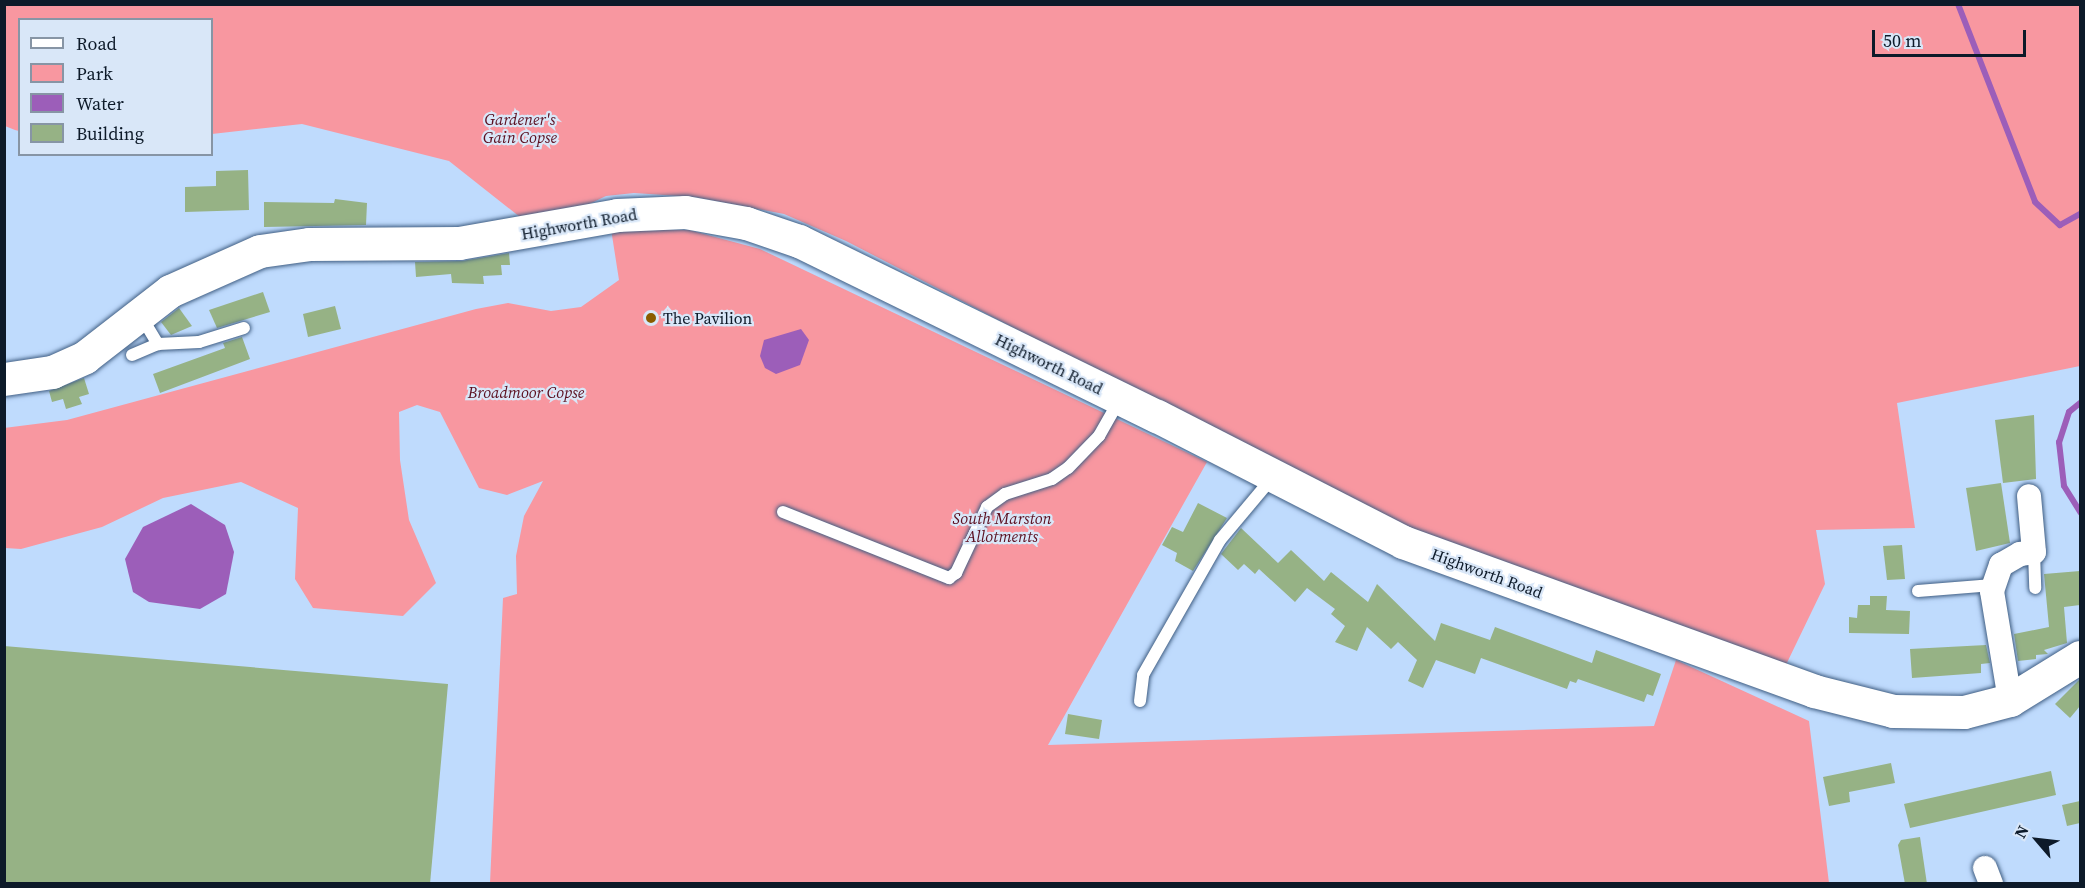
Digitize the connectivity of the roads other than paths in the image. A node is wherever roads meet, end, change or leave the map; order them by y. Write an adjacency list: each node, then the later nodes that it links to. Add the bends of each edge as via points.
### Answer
1 (141, 315): 3 (lane); 5 (street, Highworth Road, via 106,344 65,367); 6 (street, Highworth Road, via 186,281 280,247 459,243 623,214 685,212 746,223 799,242)
2 (244, 328): 3 (lane, via 199,342)
3 (158, 344): 4 (lane)
4 (132, 356)
5 (4, 379)
6 (1120, 398): 7 (street, Highworth Road); 9 (lane, via 1099,436 1068,468 1045,482 1005,494 987,507 958,570 949,578)
7 (1273, 477): 15 (street, Highworth Road, via 1403,542 1814,691 1893,711 1932,714 1964,712); 16 (lane, via 1220,540 1143,675)
8 (2029, 496): 10 (street)
9 (783, 512)
10 (2034, 552): 11 (street, via 2020,554 2001,565); 12 (lane)
11 (1993, 585): 13 (lane); 15 (street, via 1994,620)
12 (2035, 588)
13 (1918, 591)
14 (2080, 657): 15 (street, Highworth Road)
15 (2010, 700)
16 (1140, 701)

